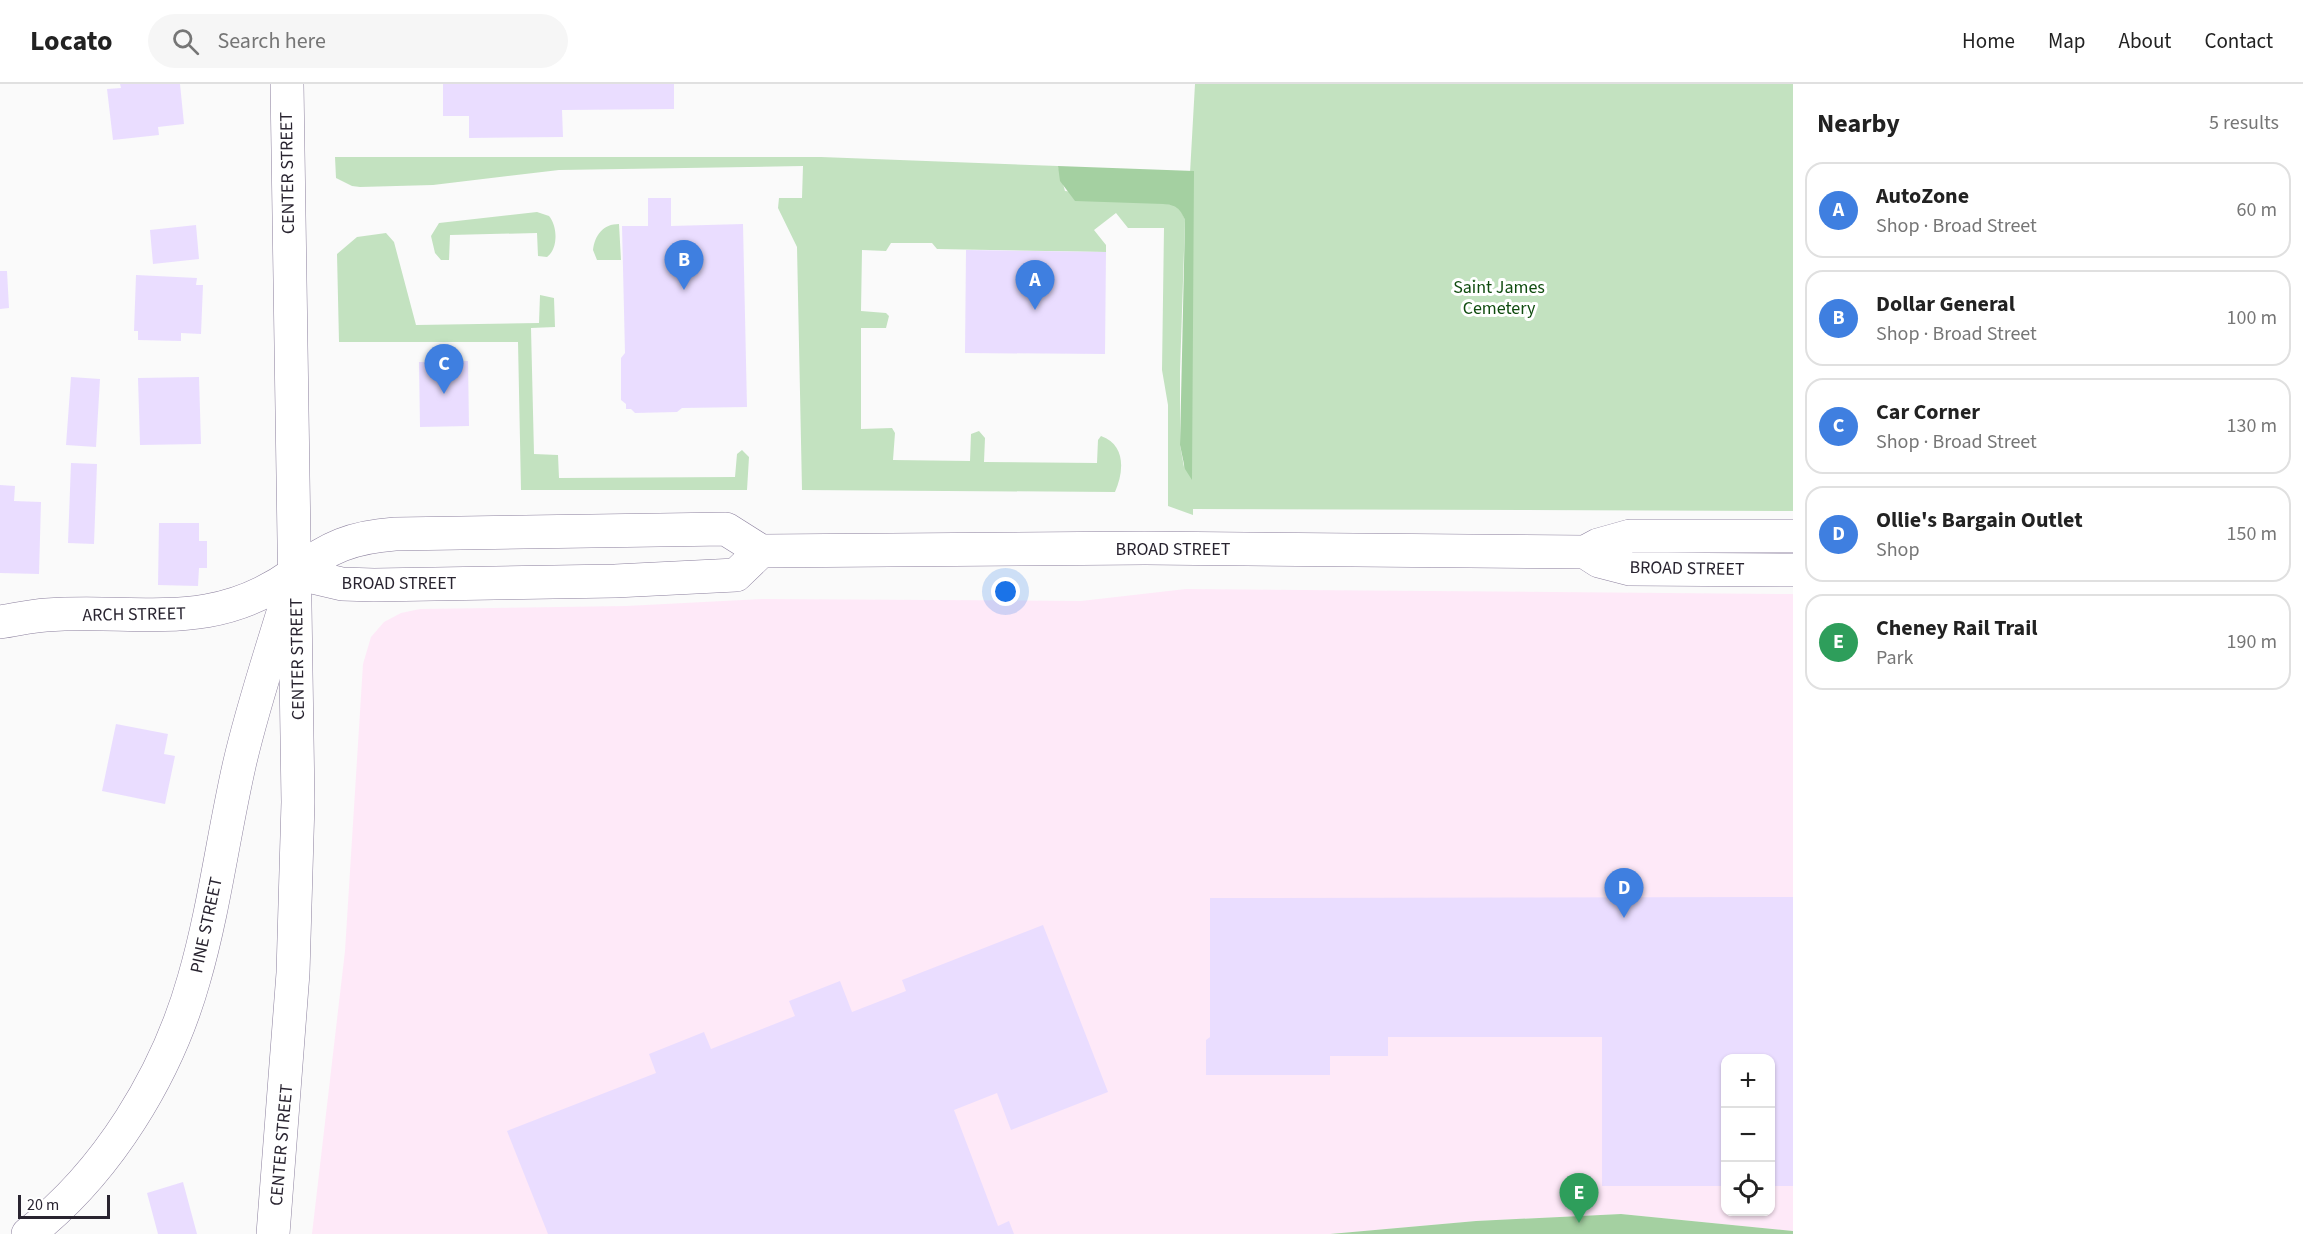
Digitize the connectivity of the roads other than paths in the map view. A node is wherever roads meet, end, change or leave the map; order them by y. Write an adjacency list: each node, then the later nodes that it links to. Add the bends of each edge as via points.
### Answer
1 (286, 84): 6 (main road, CENTER STREET)
2 (1793, 537): 4 (main road, BROAD STREET, via 1630,536)
3 (761, 550): 4 (main road, BROAD STREET); 6 (main road, BROAD STREET, via 736,575 725,576 368,585 319,580); 6 (main road, BROAD STREET, via 726,529 367,535 318,555)
4 (1585, 552): 5 (main road, BROAD STREET, via 1599,561 1630,569)
5 (1793, 570)
6 (295, 573): 7 (main road, ARCH STREET, via 242,603 210,611 178,616 46,615); 8 (main road, PINE STREET, via 246,740 199,960 178,1024 118,1136 76,1189); 9 (main road, CENTER STREET, via 297,894)
7 (0, 622)
8 (28, 1234)
9 (273, 1234)

